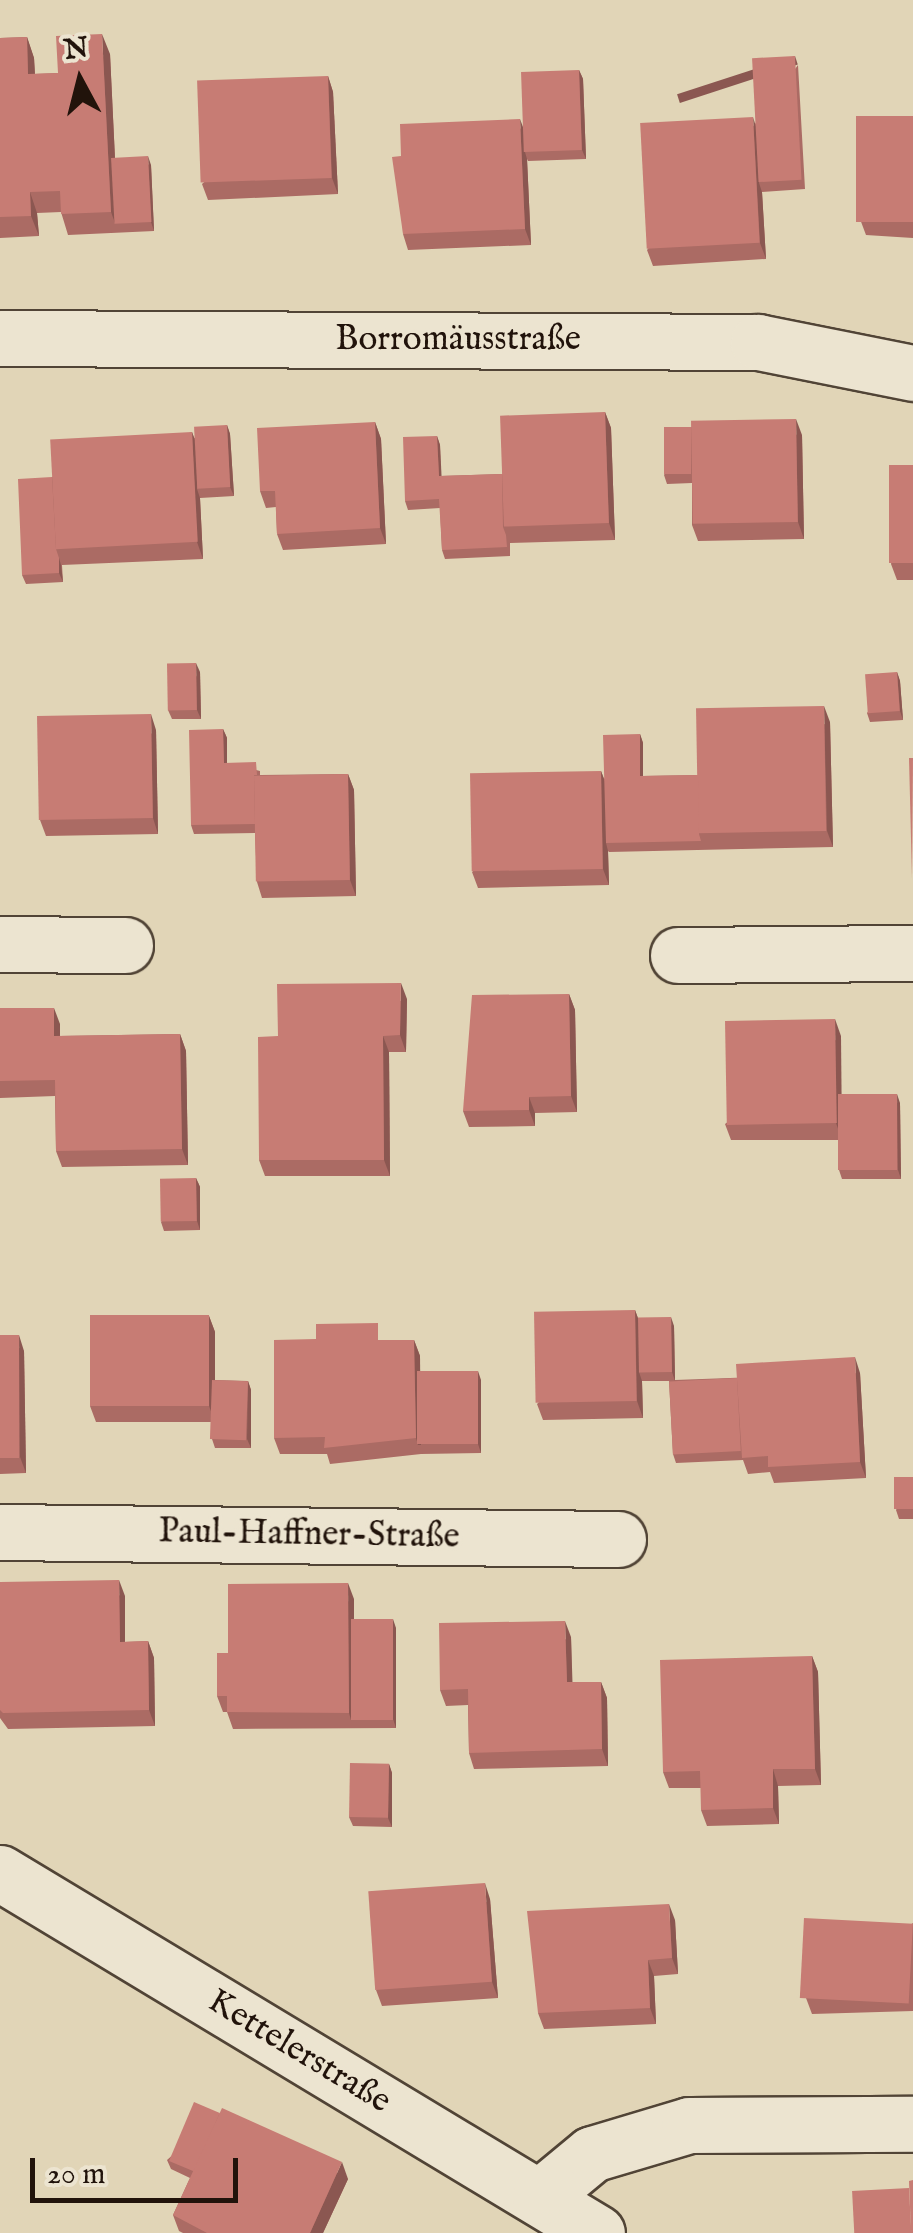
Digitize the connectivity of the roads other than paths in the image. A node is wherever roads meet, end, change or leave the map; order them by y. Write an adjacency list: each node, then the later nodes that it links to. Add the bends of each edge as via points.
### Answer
1 (0, 338): 2 (street, Borromäusstraße, via 758,342)
2 (913, 373)
3 (0, 944): 4 (street)
4 (125, 944)
5 (913, 952): 6 (street)
6 (678, 955)
7 (0, 1532): 8 (street, Paul-Haffner-Straße)
8 (618, 1539)
9 (0, 1873): 11 (street, Kettelerstraße)
10 (913, 2124): 11 (street, via 689,2125 592,2154)
11 (540, 2197): 12 (street, Kettelerstraße)
12 (597, 2233)

